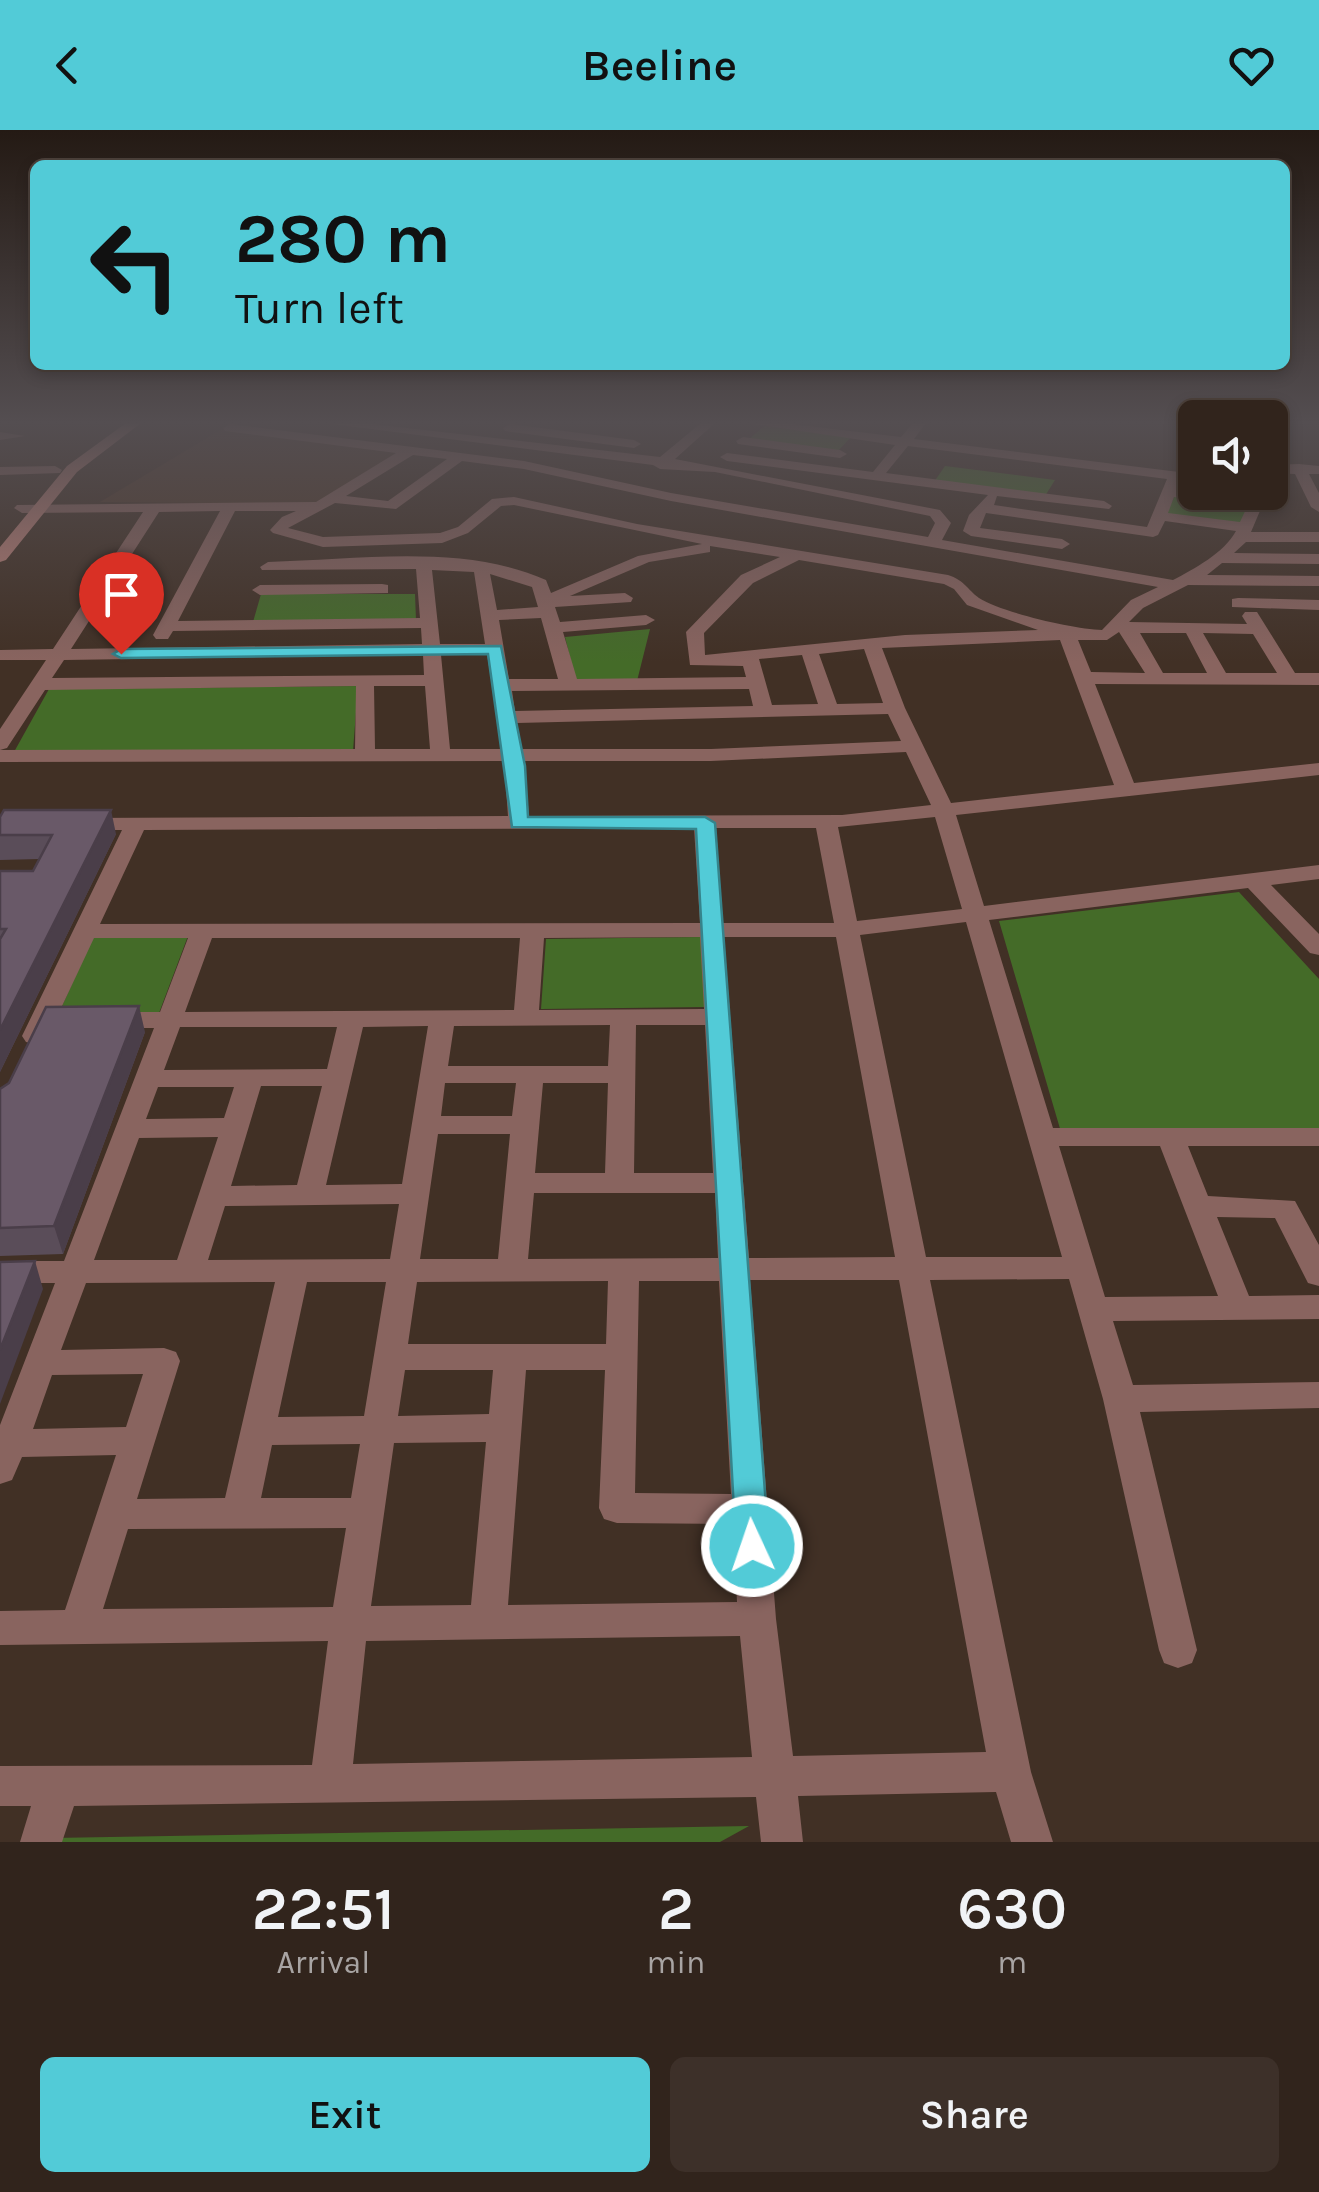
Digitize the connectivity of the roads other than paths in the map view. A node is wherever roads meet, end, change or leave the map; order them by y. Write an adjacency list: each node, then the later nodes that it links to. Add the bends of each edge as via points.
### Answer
1 (33, 503): 17 (street)
2 (37, 503): 17 (street)
3 (304, 503): 14 (street)
4 (323, 503): 7 (street, via 278,530 332,543 442,538)
5 (340, 503): 6 (street)
6 (395, 503)
7 (496, 503)
8 (523, 503): 26 (street)
9 (706, 503): 27 (street)
10 (896, 503): 27 (street, via 935,512 943,523)
11 (986, 503): 16 (street)
12 (1106, 503): 22 (street)
13 (1164, 503): 20 (street)
14 (230, 506): 15 (street); 46 (street)
15 (154, 507): 17 (street); 56 (street)
16 (981, 508): 22 (street); 28 (street, via 971,531)
17 (29, 510): 19 (street); 24 (street); 30 (street)
18 (1254, 510): 23 (street)
19 (0, 513)
20 (1159, 516): 22 (street, via 1153,532); 23 (street)
21 (1319, 519): 25 (street)
22 (1095, 524)
23 (1244, 532): 25 (street); 31 (street)
24 (0, 534)
25 (1311, 537)
26 (720, 540): 29 (street); 41 (street, via 707,549 674,549 568,589)
27 (934, 541): 36 (street)
28 (1062, 544)
29 (802, 553): 50 (street, via 954,582 972,600); 58 (street, via 747,580 695,632 696,661)
30 (0, 557)
31 (1218, 558): 32 (street); 36 (street)
32 (1319, 559)
33 (424, 567): 34 (street); 38 (street, via 271,561); 44 (street)
34 (480, 568): 41 (street, via 528,574 540,584); 42 (street)
35 (1319, 581): 36 (street)
36 (1179, 583): 47 (street, via 1137,604)
37 (382, 589): 38 (street)
38 (260, 590): 45 (street)
39 (624, 598): 41 (street)
40 (1316, 610): 49 (street, via 1243,608)
41 (549, 614): 42 (street); 43 (street); 69 (street)
42 (491, 615): 53 (street)
43 (646, 620)
44 (429, 622): 45 (street); 52 (street)
45 (248, 625): 46 (street)
46 (167, 626): 55 (street)
47 (1122, 628): 48 (street); 50 (street, via 1107,635); 60 (street)
48 (1192, 628): 49 (street); 61 (street)
49 (1259, 630): 62 (street)
50 (1067, 634): 51 (street); 59 (street)
51 (872, 646): 54 (street); 70 (street)
52 (431, 650): 53 (street); 55 (street); 64 (street)
53 (495, 650): 68 (street)
54 (809, 650): 58 (street, via 749,654); 71 (street)
55 (152, 653): 56 (street)
56 (58, 654): 57 (street); 67 (street)
57 (0, 655)
58 (748, 660): 66 (street)
59 (1084, 678): 60 (street); 83 (street)
60 (1157, 678): 61 (street)
61 (1220, 678): 62 (street)
62 (1289, 678): 63 (street)
63 (1319, 679)
64 (434, 680): 65 (street); 80 (street)
65 (366, 681): 67 (street); 79 (street)
66 (756, 683): 69 (street); 72 (street)
67 (39, 684): 75 (street)
68 (501, 685): 69 (street); 74 (street)
69 (568, 685)
70 (894, 708): 71 (street); 76 (street)
71 (829, 709): 72 (street)
72 (764, 711): 73 (street)
73 (703, 712): 74 (street); 77 (street)
74 (507, 717): 81 (street)
75 (0, 744)
76 (913, 746): 77 (street); 84 (street)
77 (711, 755): 81 (street)
78 (0, 756): 79 (street)
79 (365, 756): 80 (street)
80 (441, 756): 81 (street)
81 (514, 756): 86 (street)
82 (1319, 769): 83 (street)
83 (1126, 790): 84 (street)
84 (944, 810): 85 (street); 92 (street)
85 (826, 821): 87 (street); 95 (street)
86 (519, 823): 87 (street); 89 (street)
87 (705, 823): 94 (street)
88 (58, 824): 89 (street)
89 (136, 824): 96 (street)
90 (1319, 872): 91 (street)
91 (1254, 881): 92 (street); 98 (street)
92 (975, 914): 95 (street); 117 (street)
93 (533, 930): 94 (street); 97 (street); 102 (street)
94 (713, 930): 95 (street); 100 (street)
95 (846, 930): 127 (street)
96 (85, 931): 97 (street); 104 (street)
97 (203, 931): 105 (street)
98 (1317, 943)
99 (623, 1017): 100 (street); 102 (street); 107 (street)
100 (719, 1017): 120 (street)
101 (442, 1018): 102 (street); 103 (street); 108 (street)
102 (526, 1018)
103 (352, 1019): 105 (street); 110 (street)
104 (42, 1020): 105 (street); 106 (street)
105 (170, 1020): 112 (street)
106 (25, 1056)
107 (621, 1074): 109 (street); 122 (street)
108 (433, 1075): 109 (street); 113 (street)
109 (530, 1075): 114 (street)
110 (338, 1077): 111 (street); 124 (street)
111 (250, 1078): 112 (street); 115 (street)
112 (147, 1080): 116 (street)
113 (426, 1125): 114 (street); 123 (street)
114 (525, 1125): 121 (street)
115 (235, 1127): 116 (street); 125 (street)
116 (128, 1128): 129 (street)
117 (1042, 1137): 119 (street); 128 (street)
118 (1319, 1137): 119 (street)
119 (1170, 1138): 126 (street)
120 (731, 1182): 122 (street); 135 (street)
121 (522, 1183): 122 (street); 133 (street)
122 (619, 1183)
123 (415, 1194): 124 (street); 132 (street)
124 (309, 1195): 125 (street)
125 (213, 1196): 130 (street)
126 (1196, 1206): 137 (street, via 1285,1208); 140 (street)
127 (910, 1268): 128 (street); 135 (street); 162 (street)
128 (1082, 1268): 139 (street)
129 (76, 1269): 130 (street); 136 (street); 144 (street)
130 (190, 1269): 131 (street)
131 (294, 1269): 132 (street); 149 (street)
132 (403, 1269): 133 (street); 141 (street)
133 (512, 1269): 134 (street)
134 (624, 1269): 135 (street); 143 (street)
135 (736, 1269): 152 (street)
136 (0, 1272)
137 (1319, 1275)
138 (1319, 1306): 140 (street)
139 (1094, 1308): 140 (street); 146 (street)
140 (1238, 1308)
141 (390, 1357): 142 (street); 148 (street)
142 (511, 1357): 143 (street); 147 (street)
143 (621, 1357): 152 (street, via 617,1508)
144 (40, 1363): 150 (street, via 164,1361); 151 (street)
145 (1319, 1395): 146 (street)
146 (1120, 1399): 161 (street)
147 (505, 1428): 148 (street); 157 (street)
148 (379, 1430): 149 (street); 153 (street)
149 (258, 1431): 154 (street)
150 (138, 1441): 151 (street); 155 (street)
151 (5, 1456)
152 (750, 1509): 156 (street)
153 (366, 1512): 154 (street); 158 (street)
154 (240, 1513): 155 (street)
155 (114, 1514): 160 (street)
156 (756, 1619): 157 (street); 163 (street)
157 (488, 1622): 158 (street)
158 (349, 1625): 160 (street); 164 (street)
159 (0, 1628): 160 (street)
160 (78, 1628)
161 (1178, 1650)
162 (1010, 1772): 163 (street); 169 (street)
163 (772, 1777): 164 (street); 168 (street)
164 (330, 1785): 166 (street)
165 (0, 1786): 166 (street)
166 (59, 1786): 167 (street)
167 (41, 1842)
168 (782, 1842)
169 (1032, 1842)

